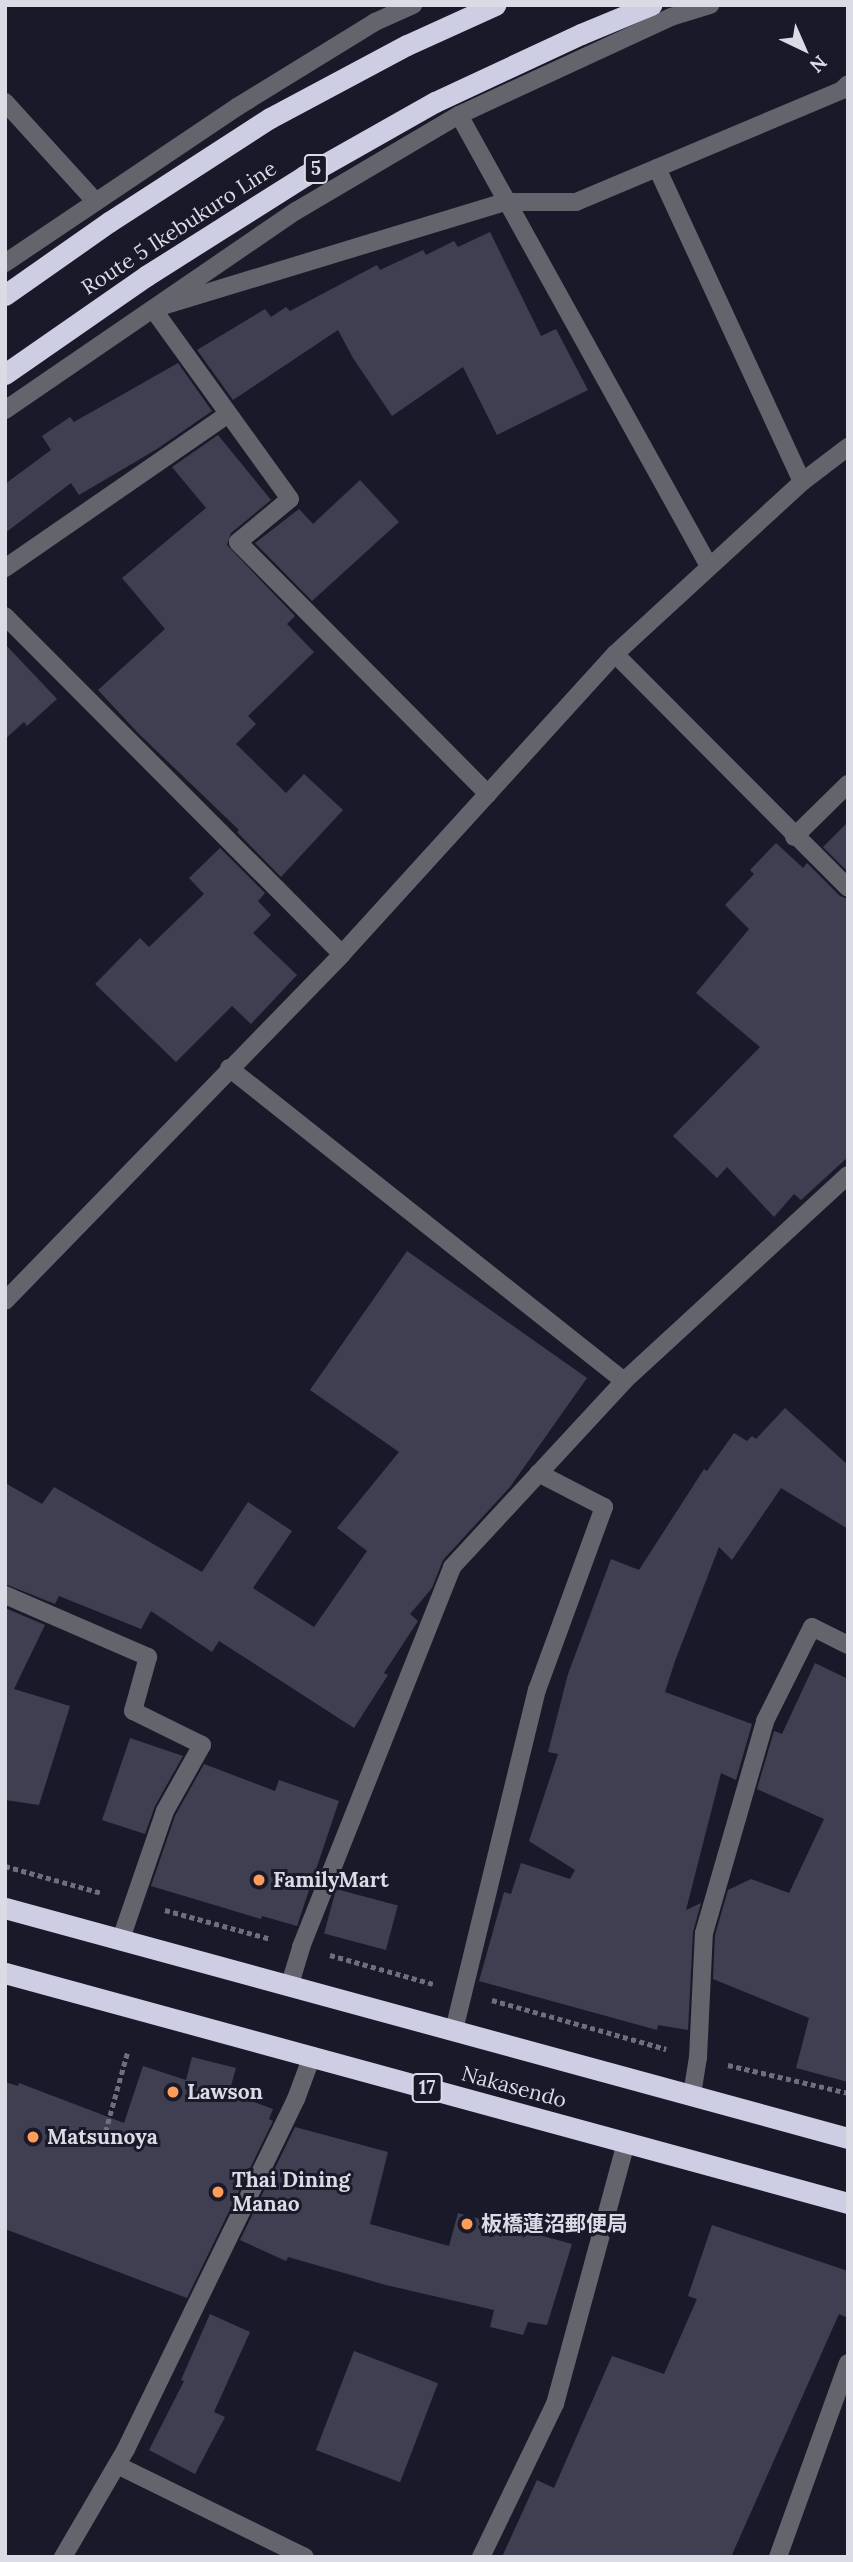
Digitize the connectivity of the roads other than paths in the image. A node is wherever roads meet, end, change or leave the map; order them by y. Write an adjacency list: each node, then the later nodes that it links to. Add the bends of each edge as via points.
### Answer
1 (413, 5): 9 (street, via 375,22 260,93)
2 (495, 5): 12 (highway, Route 5 Ikebukuro Line, via 407,45 270,118)
3 (651, 5): 14 (highway, Route 5 Ikebukuro Line / 5, via 435,102 316,169 146,276)
4 (710, 5): 7 (street, via 671,17)
5 (846, 92): 8 (street)
6 (5, 102): 9 (street)
7 (459, 115): 10 (street); 13 (street, via 296,211)
8 (657, 169): 10 (street, via 576,202); 18 (street)
9 (96, 202): 11 (street)
10 (506, 202): 13 (street); 19 (street)
11 (5, 263)
12 (5, 295)
13 (153, 309): 15 (street); 16 (street)
14 (5, 374)
15 (5, 410)
16 (228, 414): 20 (street); 24 (street, via 290,499 238,542)
17 (848, 447): 18 (street)
18 (802, 482): 19 (street)
19 (709, 566): 22 (street)
20 (5, 568)
21 (5, 616): 27 (street)
22 (615, 654): 24 (street); 25 (street)
23 (848, 784): 25 (street)
24 (488, 794): 27 (street)
25 (794, 837): 26 (street)
26 (848, 888)
27 (342, 954): 28 (street)
28 (229, 1068): 30 (street); 31 (street)
29 (848, 1175): 31 (street)
30 (5, 1301)
31 (624, 1381): 32 (street)
32 (538, 1473): 38 (street, via 452,1567); 39 (street, via 604,1507 537,1690)
33 (5, 1595): 36 (street, via 148,1657 133,1711 202,1745 165,1811)
34 (848, 1644): 41 (street, via 812,1627 765,1721 704,1933)
35 (5, 1908): 36 (highway, Nakasendo)
36 (121, 1939): 38 (highway, Nakasendo)
37 (5, 1973): 40 (highway, Nakasendo / 17)
38 (290, 1984): 39 (highway, Nakasendo)
39 (454, 2030): 41 (highway, Nakasendo)
40 (312, 2056): 43 (highway, Nakasendo / 17); 46 (street, via 296,2099)
41 (692, 2095): 42 (highway, Nakasendo)
42 (848, 2138)
43 (626, 2143): 44 (highway, Nakasendo / 17); 49 (street, via 555,2404)
44 (848, 2203)
45 (848, 2362): 50 (street)
46 (117, 2465): 47 (street); 48 (street)
47 (63, 2557)
48 (305, 2557)
49 (481, 2557)
50 (778, 2557)

